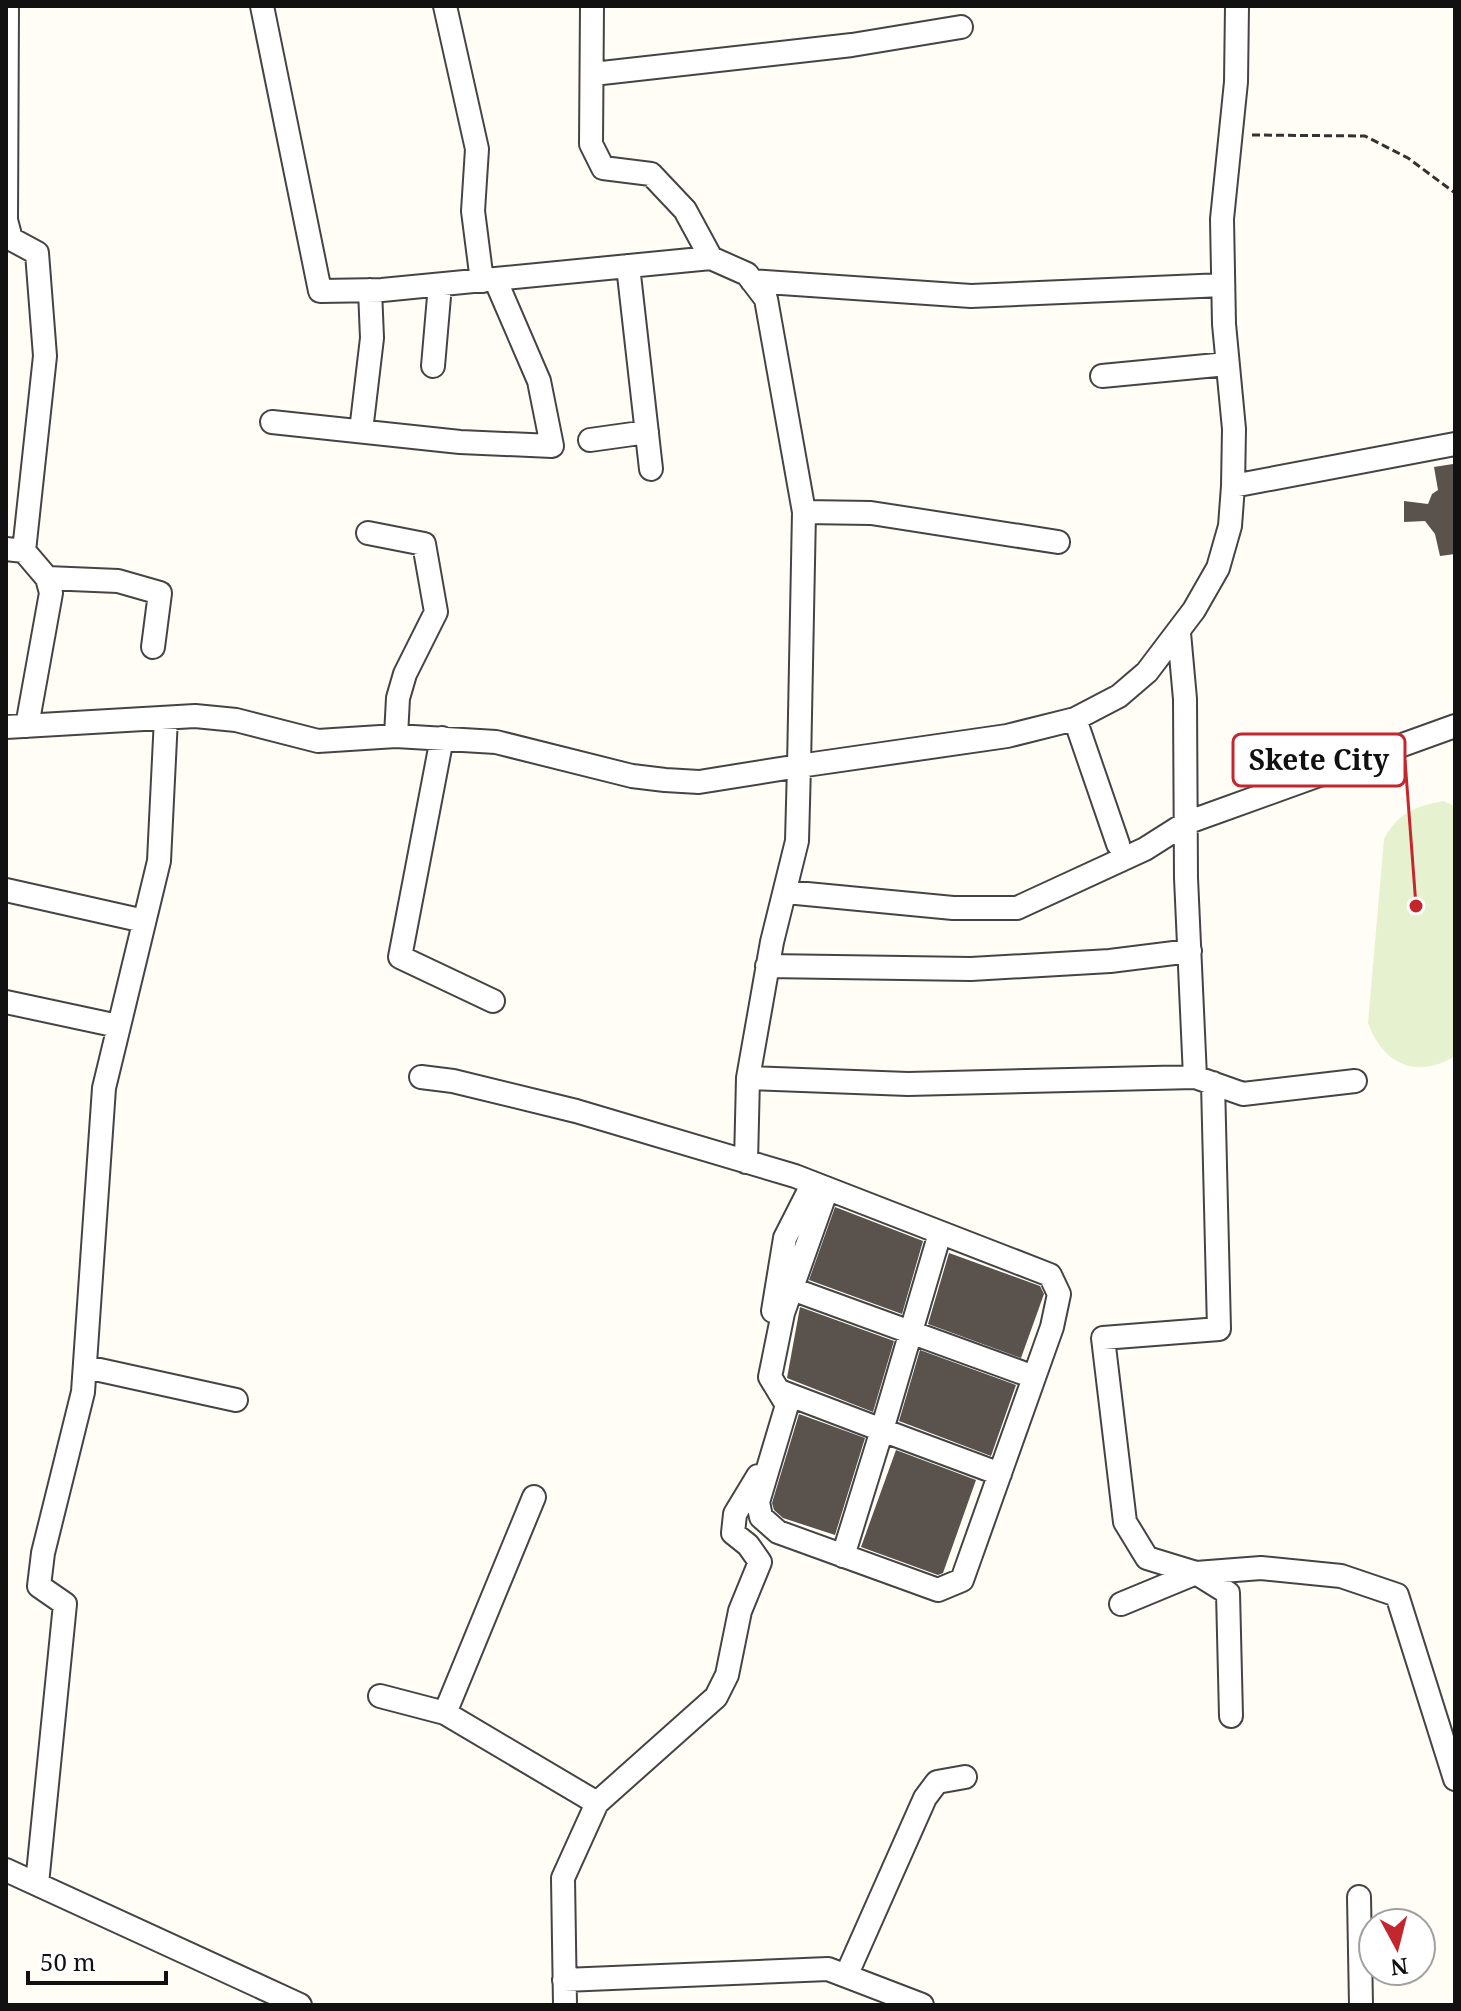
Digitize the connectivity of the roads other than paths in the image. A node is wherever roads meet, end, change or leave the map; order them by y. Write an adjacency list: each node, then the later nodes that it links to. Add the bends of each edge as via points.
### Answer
1 (7, 6): 28 (street, via 6,220 11,239 37,253 45,356)
2 (262, 6): 14 (street, via 320,291)
3 (445, 6): 10 (street, via 477,149 473,211)
4 (592, 6): 7 (street)
5 (1237, 6): 13 (street, via 1236,82 1222,219)
6 (961, 27): 7 (street, via 852,45)
7 (593, 74): 8 (street, via 591,144 603,168 651,174 685,210)
8 (711, 258): 9 (street); 11 (street)
9 (628, 266): 10 (street); 20 (street)
10 (489, 280): 12 (street); 19 (street, via 539,381 552,446)
11 (752, 281): 13 (street, via 971,296); 25 (street, via 766,299)
12 (440, 285): 14 (street); 16 (street)
13 (1223, 285): 15 (street)
14 (370, 290): 19 (street, via 372,338)
15 (1227, 364): 17 (street); 24 (street)
16 (433, 366)
17 (1102, 376)
18 (272, 422): 19 (street)
19 (361, 431)
20 (647, 432): 21 (street); 23 (street)
21 (590, 440)
22 (1455, 444): 24 (street)
23 (651, 469)
24 (1233, 486): 30 (street, via 1230,526 1218,568)
25 (804, 512): 27 (street, via 871,513); 38 (street)
26 (368, 533): 36 (street, via 424,544 434,589 436,612 405,674)
27 (1058, 542)
28 (15, 550): 29 (street)
29 (47, 578): 31 (street, via 118,581 160,593); 34 (street, via 51,593)
30 (1179, 633): 33 (street, via 1119,696); 39 (street)
31 (153, 647)
32 (166, 718): 34 (street); 36 (street, via 236,720 318,741); 43 (street, via 159,861)
33 (1075, 719): 38 (street, via 1007,736); 40 (street)
34 (17, 726)
35 (1455, 726): 39 (street)
36 (396, 736): 37 (street)
37 (442, 738): 38 (street, via 496,742 665,780 699,782); 46 (street, via 400,957)
38 (799, 766): 42 (street, via 797,841)
39 (1186, 823): 42 (street, via 1145,849 1017,908 953,908); 44 (street)
40 (1118, 844)
41 (6, 890): 43 (street)
42 (786, 892): 45 (street)
43 (144, 921): 48 (street)
44 (1190, 951): 45 (street, via 971,969); 51 (street)
45 (767, 966): 50 (street)
46 (493, 1001)
47 (6, 1002): 48 (street)
48 (118, 1026): 58 (street, via 104,1088)
49 (421, 1077): 53 (street, via 576,1111)
50 (748, 1078): 51 (street, via 908,1084); 53 (street)
51 (1204, 1080): 52 (street, via 1243,1094); 66 (street, via 1219,1329 1103,1338 1125,1522 1147,1558)
52 (1355, 1081)
53 (746, 1162): 54 (street)
54 (820, 1186): 55 (street); 56 (street); 73 (street, via 785,1238 766,1362 774,1438 756,1482 735,1514 733,1533 760,1562 740,1611 727,1675 716,1697)
55 (940, 1233): 57 (street); 59 (street, via 1050,1275 1059,1294)
56 (792, 1289): 57 (street); 60 (street, via 770,1377)
57 (910, 1331): 59 (street); 62 (street)
58 (86, 1367): 61 (street); 75 (street, via 40,1575 39,1586 65,1604)
59 (1034, 1377): 63 (street)
60 (782, 1392): 62 (street); 65 (street, via 787,1405 758,1502 761,1517 778,1532)
61 (236, 1400)
62 (882, 1430): 63 (street); 65 (street)
63 (1000, 1474): 65 (street, via 962,1580 938,1590)
64 (534, 1497): 69 (street)
65 (843, 1556)
66 (1196, 1573): 67 (street); 70 (street, via 1228,1593); 72 (street, via 1261,1568 1341,1576 1397,1595)
67 (1121, 1604)
68 (380, 1696): 69 (street)
69 (445, 1713): 73 (street)
70 (1231, 1716)
71 (965, 1777): 77 (street, via 937,1782 925,1798)
72 (1455, 1779)
73 (597, 1803): 78 (street, via 563,1878)
74 (6, 1870): 75 (street)
75 (37, 1884): 80 (street)
76 (1359, 1897): 83 (street)
77 (846, 1976): 78 (street, via 828,1969); 79 (street)
78 (564, 1980): 81 (street)
79 (891, 1999): 82 (street)
80 (287, 2002)
81 (565, 2005)
82 (922, 2005)
83 (1361, 2005)

